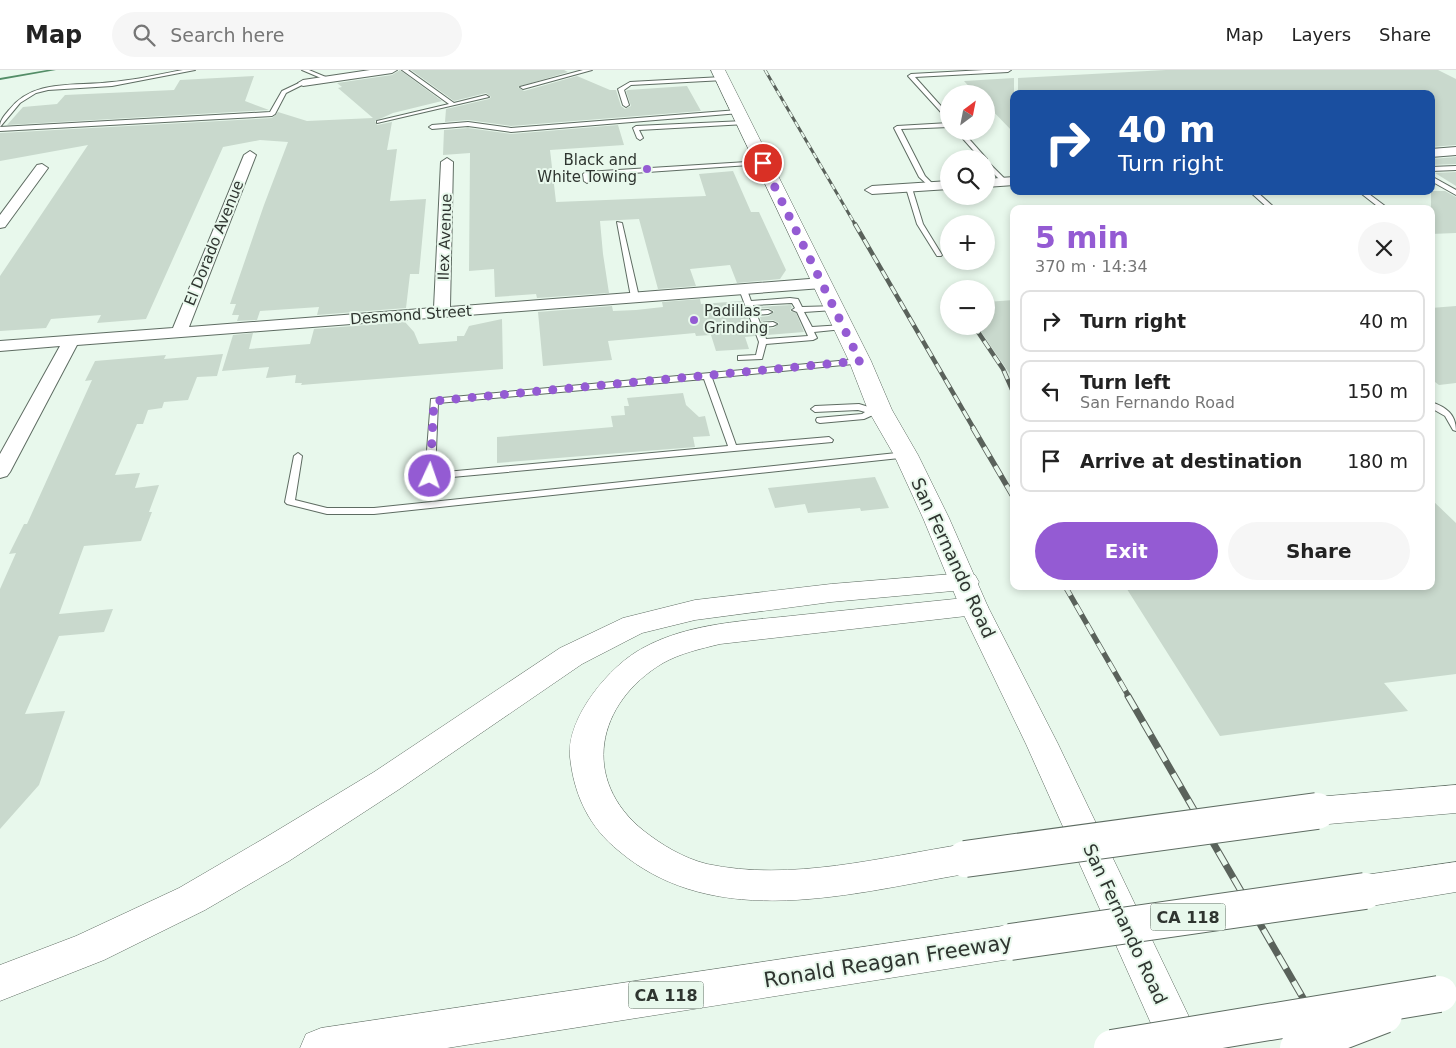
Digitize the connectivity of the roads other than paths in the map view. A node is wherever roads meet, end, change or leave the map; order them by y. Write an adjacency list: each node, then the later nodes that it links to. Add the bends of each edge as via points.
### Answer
1 (192, 70): 19 (lane, via 112,84 48,88 34,92 18,102)
2 (305, 70): 10 (lane)
3 (392, 70): 10 (street)
4 (406, 70): 14 (lane)
5 (585, 70): 12 (lane)
6 (906, 70): 9 (lane)
7 (1008, 70): 9 (lane)
8 (720, 75): 15 (lane, via 630,84 621,89); 17 (main road, San Fernando Road)
9 (911, 76): 16 (lane)
10 (330, 80): 11 (street)
11 (302, 83): 22 (lane, via 284,92 272,114)
12 (523, 87)
13 (486, 97): 14 (lane)
14 (453, 105): 18 (lane)
15 (626, 105)
16 (940, 109)
17 (741, 117): 21 (lane, via 511,130 468,124); 23 (lane, via 636,128); 30 (main road, San Fernando Road)
18 (379, 122)
19 (0, 125)
20 (940, 125): 39 (lane, via 896,128 922,177)
21 (432, 127)
22 (0, 129)
23 (640, 138)
24 (968, 140): 25 (lane)
25 (976, 150)
26 (1456, 151): 27 (street)
27 (1435, 153)
28 (250, 155): 63 (street, El Dorado Avenue)
29 (447, 162): 56 (street, Ilex Avenue)
30 (763, 163): 37 (lane, via 586,174); 51 (main road, San Fernando Road)
31 (42, 168): 49 (street)
32 (1456, 168): 34 (lane)
33 (995, 169): 35 (lane)
34 (1435, 170)
35 (1009, 181): 38 (street)
36 (1435, 181): 43 (lane)
37 (587, 182)
38 (995, 182)
39 (932, 186): 40 (street); 41 (street)
40 (940, 186)
41 (909, 188): 42 (street); 50 (lane, via 920,224)
42 (872, 190)
43 (1456, 194)
44 (1257, 195): 46 (lane)
45 (1367, 195): 47 (lane)
46 (1269, 205)
47 (1380, 205)
48 (619, 223): 53 (lane)
49 (0, 224)
50 (939, 255)
51 (822, 283): 52 (street, Desmond Street); 54 (main road, San Fernando Road)
52 (746, 296): 53 (street, Desmond Street); 55 (lane, via 795,301); 58 (lane)
53 (635, 297): 56 (street, Desmond Street)
54 (834, 308): 55 (lane); 62 (main road, San Fernando Road)
55 (798, 310): 61 (lane)
56 (442, 312): 63 (street, Desmond Street)
57 (768, 312): 58 (lane)
58 (752, 313): 60 (lane)
59 (773, 324): 60 (lane)
60 (757, 325): 65 (lane)
61 (805, 325): 62 (lane); 65 (lane, via 813,338)
62 (844, 327): 68 (main road, San Fernando Road)
63 (179, 332): 64 (street, Desmond Street)
64 (70, 341): 66 (street, Desmond Street); 79 (street)
65 (763, 342): 67 (lane, via 760,357)
66 (0, 346)
67 (741, 358)
68 (860, 361): 69 (lane); 72 (main road, San Fernando Road)
69 (707, 376): 76 (lane); 76 (lane, via 434,401 430,476)
70 (1435, 406): 74 (lane, via 1448,414)
71 (815, 409): 72 (lane, via 860,407)
72 (876, 411): 73 (lane, via 864,416); 78 (main road, San Fernando Road)
73 (820, 420)
74 (1456, 428)
75 (829, 440): 76 (lane)
76 (733, 448)
77 (298, 456): 78 (lane, via 290,502 327,511 374,510)
78 (906, 456): 80 (main road, San Fernando Road)
79 (0, 472)
80 (969, 594): 81 (main road, bridge, via 720,634 683,643 652,656 621,681 598,708 585,744 588,779 604,814 628,841 659,862 706,879 755,886 813,882 1317,811); 83 (main road, via 831,593 695,610 633,626 572,656 386,781 192,899 90,948); 87 (main road, San Fernando Road)
81 (1456, 799)
82 (1456, 877): 85 (main road, Ronald Reagan Freeway / CA 118, bridge)
83 (0, 984)
84 (1447, 993): 86 (main road, bridge); 88 (main road, bridge)
85 (321, 1048)
86 (1112, 1048)
87 (1183, 1048)
88 (1298, 1048)

